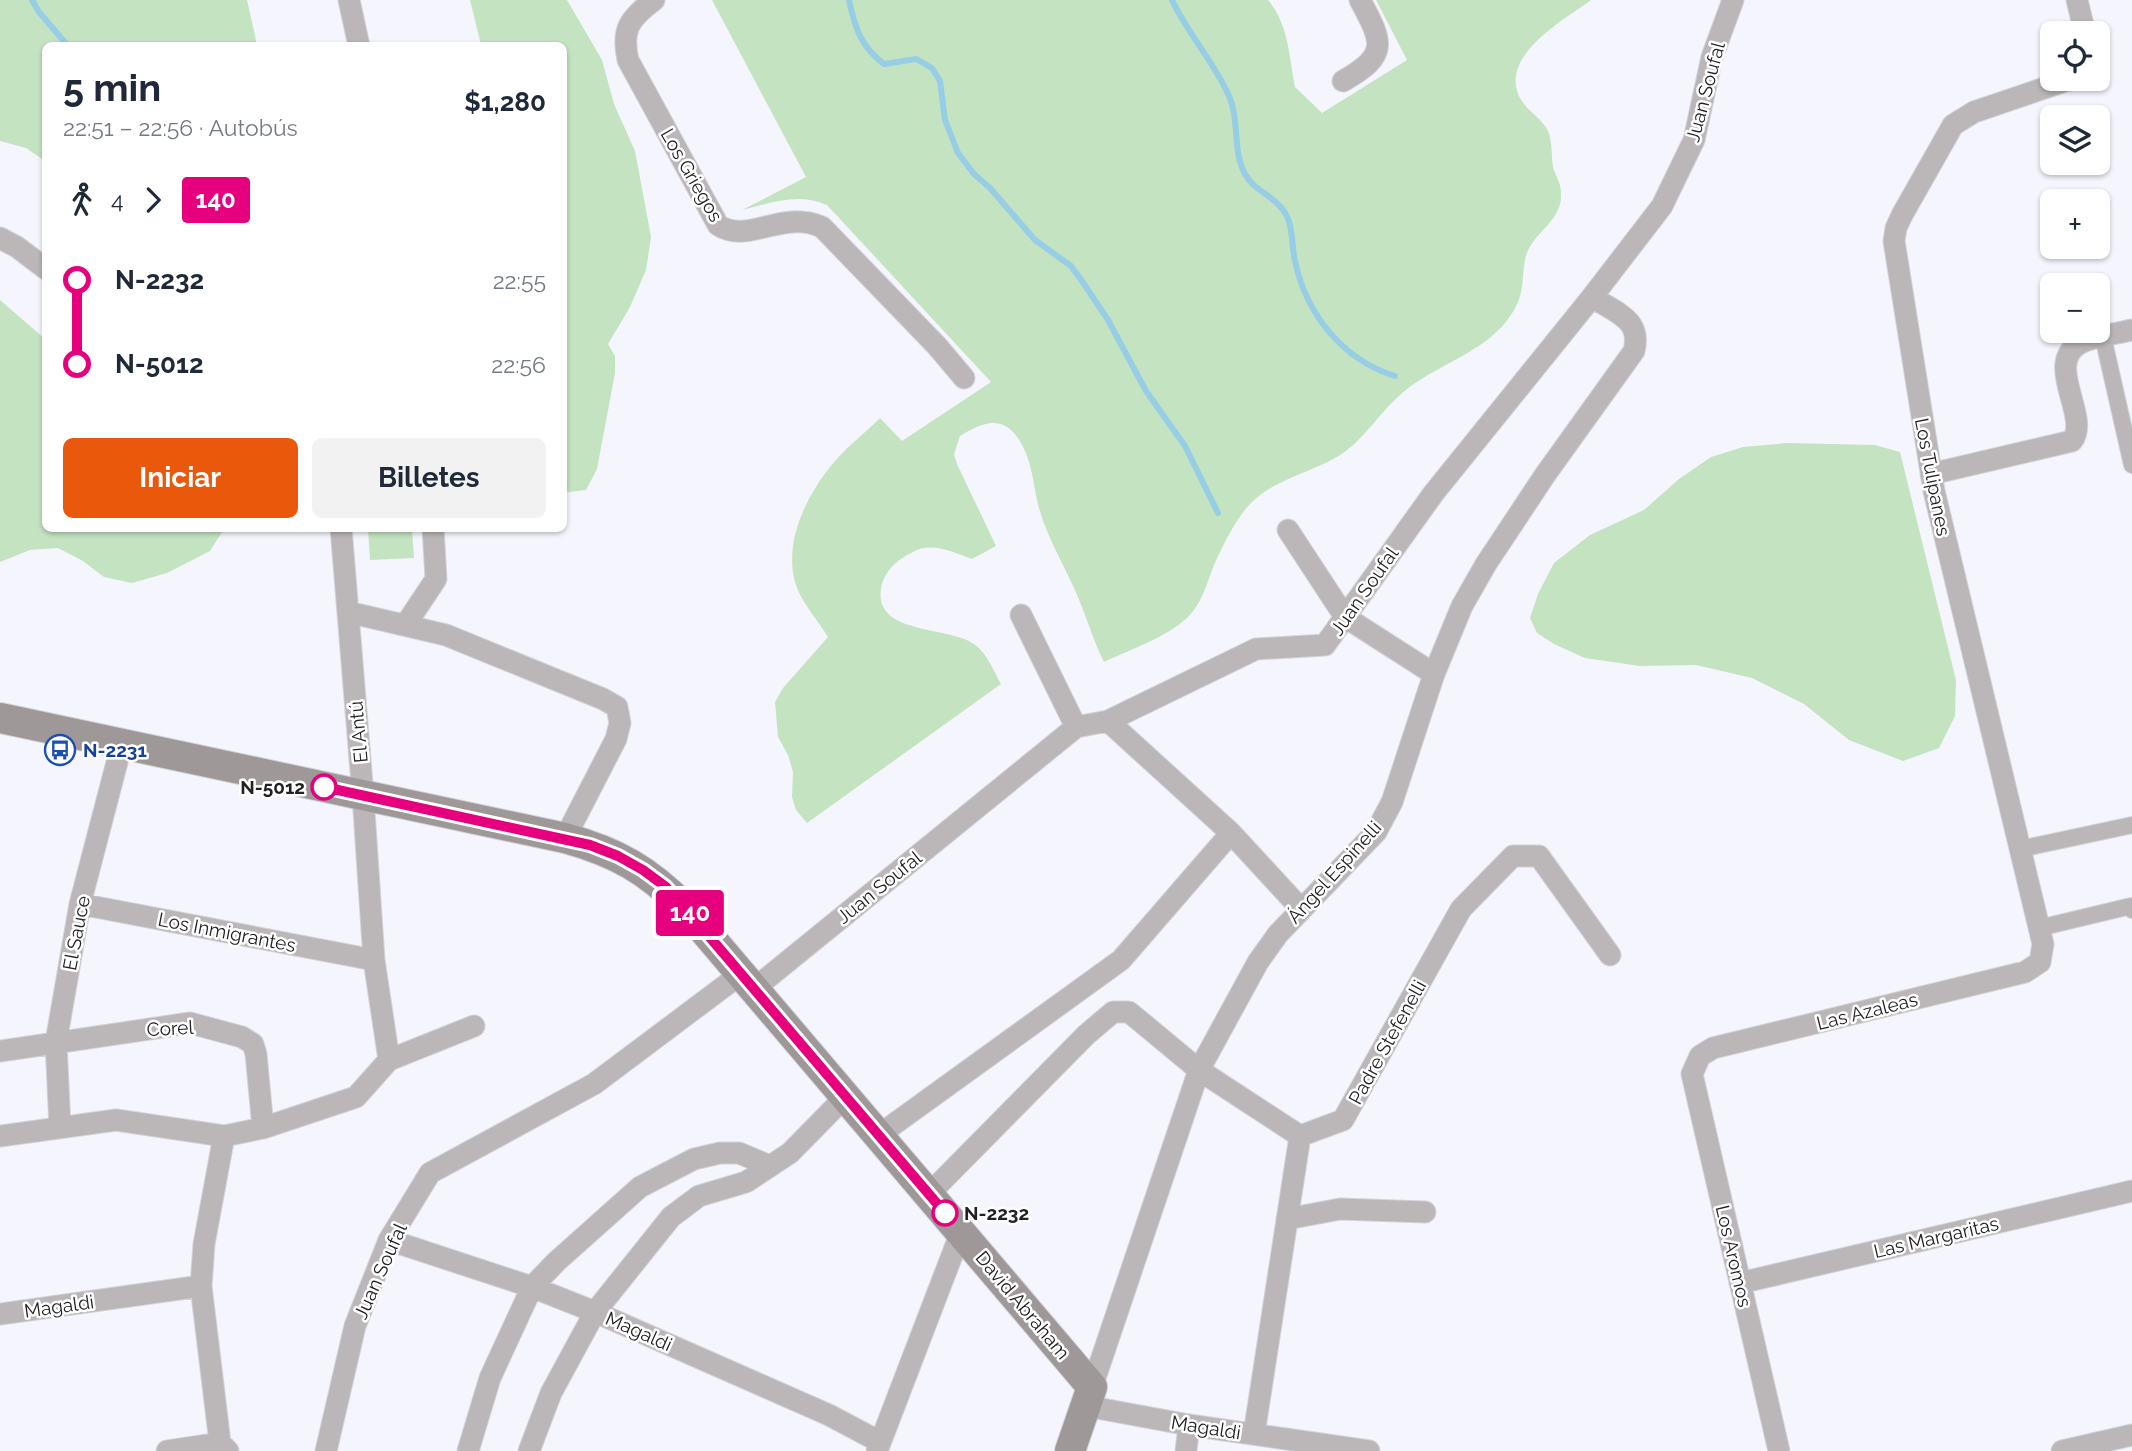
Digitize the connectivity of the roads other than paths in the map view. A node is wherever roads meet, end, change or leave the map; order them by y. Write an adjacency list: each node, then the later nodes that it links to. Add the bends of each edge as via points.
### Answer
1 (349, 0): 7 (street)
2 (654, 0): 17 (street, Los Griegos, via 628,27 628,60 718,225 734,233 785,221 822,227)
3 (1360, 0): 8 (street, via 1376,35 1376,53 1365,68)
4 (1734, 0): 12 (street, Juan Soufal, via 1712,57 1694,140 1662,206)
5 (2077, 0): 6 (street)
6 (2082, 21)
7 (358, 42)
8 (1343, 81)
9 (2040, 90): 19 (street, Los Tulipanes, via 1974,112 1953,125 1896,228 1895,255)
10 (0, 238): 11 (street)
11 (42, 266)
12 (1592, 297): 25 (street, Juan Soufal, via 1433,494); 27 (street, Ángel Espinelli, via 1633,325 1637,337 1634,351 1486,564 1462,606)
13 (2132, 331): 14 (street)
14 (2110, 336)
15 (2083, 343): 19 (street, via 2076,345 2067,361 2077,430 2072,441)
16 (2104, 343): 18 (street)
17 (964, 377)
18 (2132, 466)
19 (1931, 474): 36 (street, Los Tulipanes)
20 (1288, 530): 25 (street)
21 (341, 532): 23 (street, El Antú)
22 (433, 532): 26 (street, via 436,579)
23 (348, 612): 26 (street); 32 (street, El Antú)
24 (1021, 615): 30 (street)
25 (1345, 617): 27 (street); 29 (street, Juan Soufal, via 1325,645 1256,649)
26 (406, 624): 35 (street, via 468,644 617,707 616,739)
27 (1434, 674): 38 (street, Ángel Espinelli, via 1396,792 1376,832)
28 (0, 718): 31 (main road, David Abraham)
29 (1108, 721): 30 (street, Juan Soufal); 34 (street)
30 (1076, 727): 44 (street, Juan Soufal)
31 (122, 743): 32 (main road, David Abraham); 37 (street, El Sauce)
32 (363, 796): 35 (main road, David Abraham); 42 (street, El Antú)
33 (2132, 825): 36 (street)
34 (1231, 833): 38 (street); 54 (street, via 1121,960)
35 (565, 838): 44 (main road, David Abraham, via 618,856 666,887)
36 (2020, 849): 40 (street, Los Tulipanes)
37 (80, 904): 42 (street, Los Inmigrantes); 46 (street, El Sauce)
38 (1301, 909): 50 (street, Ángel Espinelli, via 1258,962)
39 (2132, 910): 40 (street, via 2131,906)
40 (2039, 928): 43 (street, Los Tulipanes, via 2043,944)
41 (1610, 955): 57 (street, Padre Stefenelli, via 1539,856 1513,856 1461,909 1343,1120)
42 (374, 960): 48 (street, El Antú)
43 (2040, 962): 49 (street, Las Azaleas, via 2025,972 1713,1048)
44 (748, 981): 51 (main road, David Abraham); 64 (street, Juan Soufal, via 594,1084 430,1173)
45 (474, 1026): 48 (street)
46 (57, 1042): 47 (street, Corel); 52 (street, El Sauce); 53 (street, Corel, via 190,1023 242,1037 253,1044 256,1054)
47 (0, 1051)
48 (389, 1060): 53 (street, via 356,1097)
49 (1696, 1061): 65 (street, Los Aromos, via 1693,1080)
50 (1199, 1070): 57 (street); 60 (street, via 1129,1012 1113,1012); 70 (street, Ángel Espinelli)
51 (846, 1096): 54 (main road, David Abraham); 58 (street)
52 (60, 1128): 55 (street); 56 (street, via 116,1120)
53 (263, 1128): 56 (street)
54 (879, 1135): 60 (main road, David Abraham)
55 (0, 1136)
56 (224, 1136): 66 (street)
57 (1300, 1136): 62 (street)
58 (770, 1167): 67 (street, via 739,1153 695,1159 640,1187); 68 (street, via 746,1182 699,1196 671,1217)
59 (2132, 1191): 65 (street, Las Margaritas)
60 (929, 1194): 63 (main road, David Abraham)
61 (1425, 1212): 62 (street, via 1340,1209)
62 (1287, 1219): 72 (street)
63 (961, 1232): 70 (main road, David Abraham); 74 (street)
64 (389, 1240): 67 (street, Magaldi); 77 (street, Juan Soufal, via 355,1326)
65 (1740, 1283): 83 (street, Los Aromos)
66 (201, 1286): 69 (street, Magaldi); 75 (street)
67 (532, 1287): 68 (street, Magaldi); 78 (street, via 491,1378)
68 (596, 1312): 74 (street, Magaldi, via 829,1415); 79 (street, via 551,1393)
69 (0, 1314)
70 (1089, 1396): 71 (street, Magaldi); 80 (main road, Ángel Espinelli)
71 (1189, 1425): 72 (street, Magaldi); 81 (street)
72 (1254, 1434): 82 (street, Magaldi)
73 (2132, 1435): 84 (street)
74 (878, 1446)
75 (224, 1447): 76 (street)
76 (167, 1451)
77 (326, 1451)
78 (468, 1451)
79 (529, 1451)
80 (1070, 1451)
81 (1186, 1451)
82 (1369, 1451)
83 (1779, 1451)
84 (2062, 1451)

